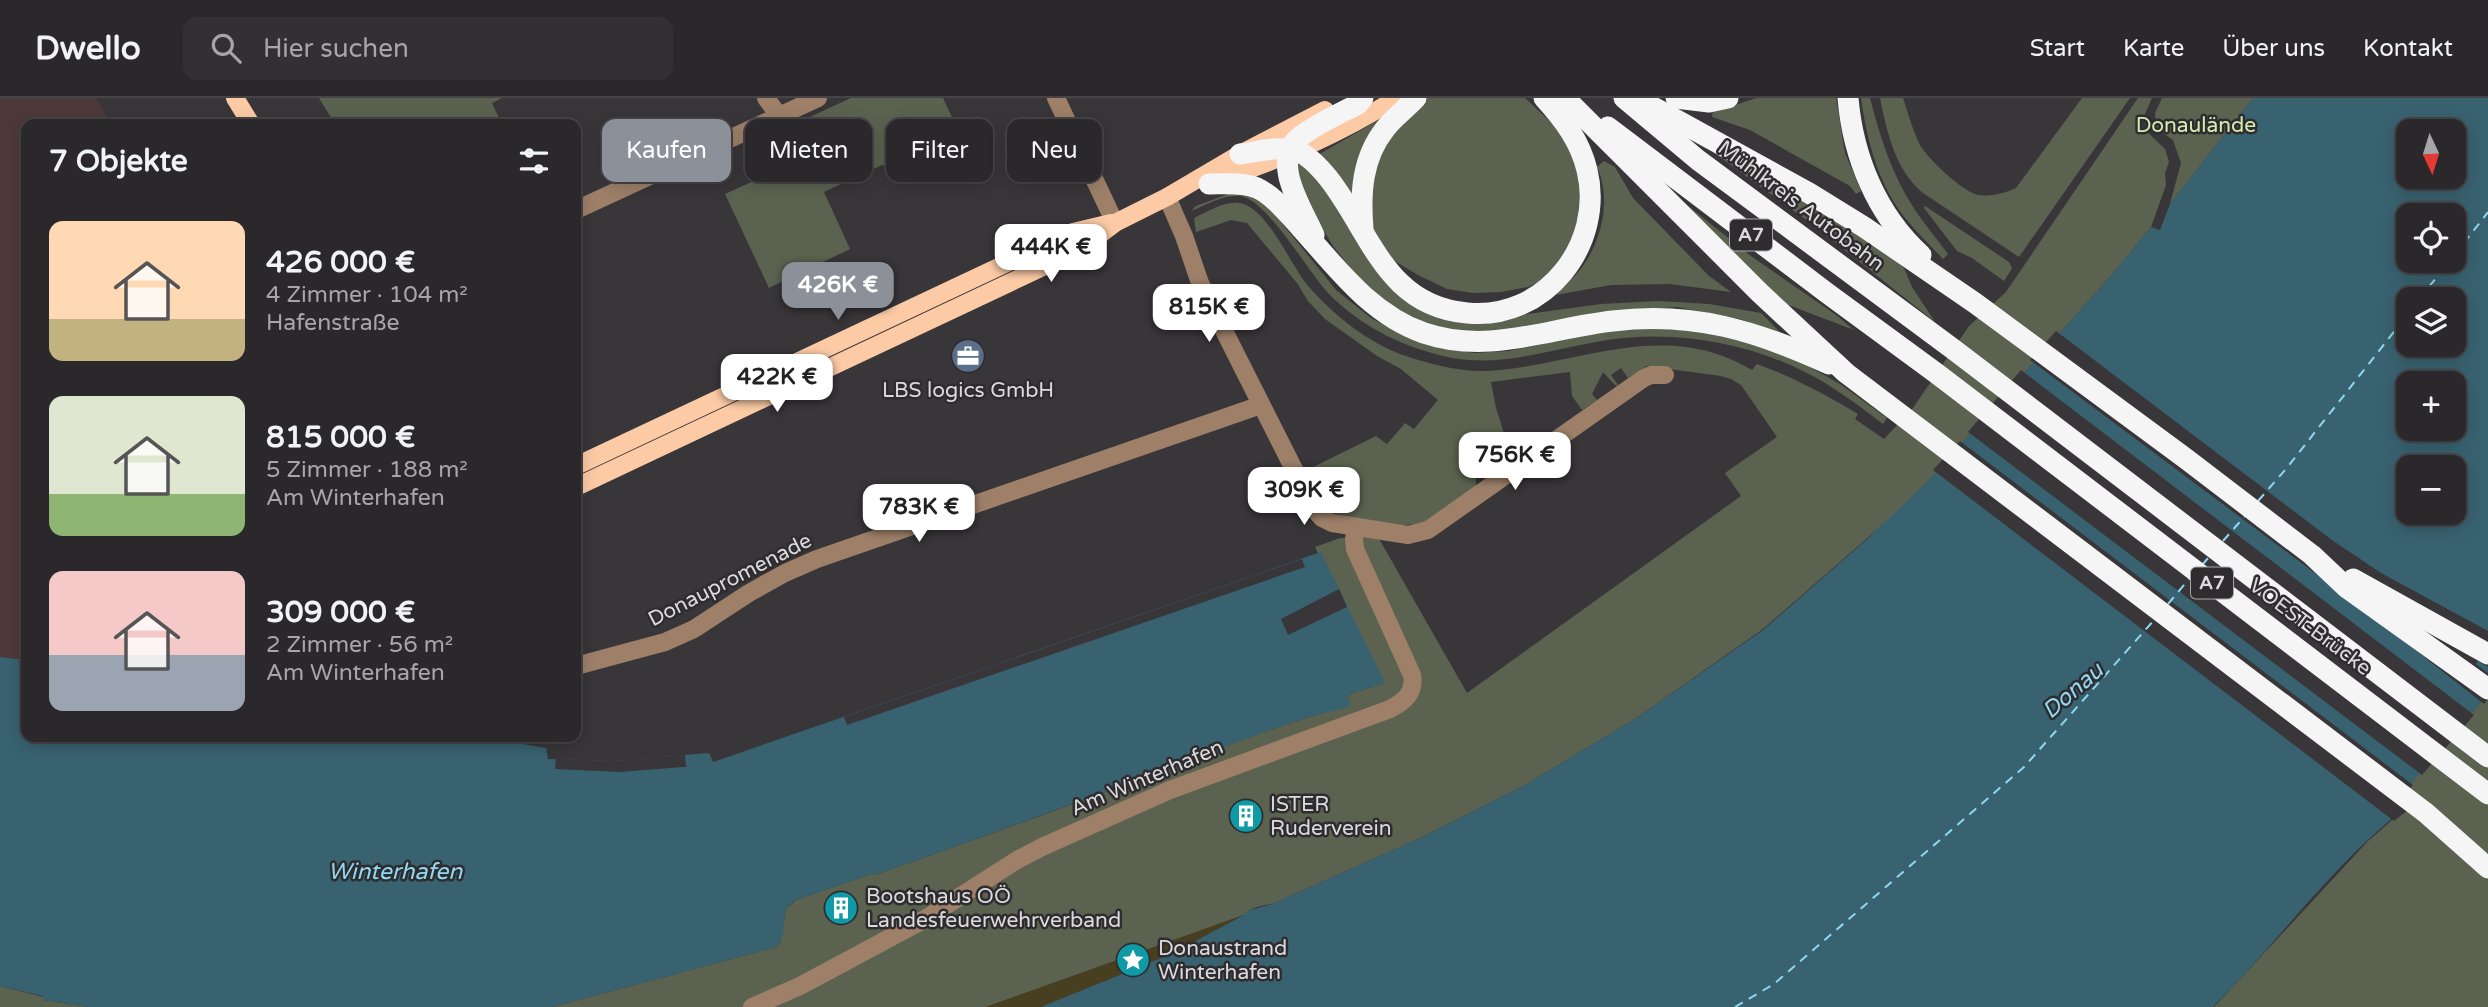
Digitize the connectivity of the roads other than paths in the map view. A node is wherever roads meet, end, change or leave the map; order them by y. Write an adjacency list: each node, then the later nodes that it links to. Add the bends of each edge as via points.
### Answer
1 (235, 98): 17 (main road)
2 (766, 98): 16 (street)
3 (818, 98): 16 (street)
4 (1056, 98): 23 (street)
5 (1347, 98): 19 (main road)
6 (1363, 98): 18 (highway, via 1302,135)
7 (1397, 98): 18 (main road, via 1341,132)
8 (1416, 98): 24 (highway, via 1386,128 1368,158 1362,186)
9 (1544, 98): 24 (highway, via 1573,134 1590,185 1582,241 1570,266 1548,288 1519,305 1488,313 1436,306 1390,274)
10 (1565, 98): 28 (highway); 39 (highway, VOEST-Brücke / A7, via 1936,373)
11 (1624, 98): 27 (highway, Mühlkreis Autobahn / A7, via 1698,160)
12 (1636, 98): 26 (highway, via 1808,193)
13 (1676, 98): 14 (highway, via 1709,102)
14 (1728, 98)
15 (1848, 98): 26 (highway, via 1859,158 1893,224)
16 (779, 116): 22 (street)
17 (248, 119)
18 (1292, 152): 19 (highway); 20 (main road); 24 (highway, via 1322,171); 25 (highway, via 1287,167 1291,182)
19 (1240, 154): 21 (main road)
20 (1209, 184): 21 (main road); 25 (highway, via 1258,189 1274,199)
21 (1167, 197): 23 (main road); 30 (street, via 1200,283)
22 (581, 208)
23 (1115, 223): 31 (main road, via 1073,232); 32 (main road, via 1081,249)
24 (1364, 231)
25 (1320, 250): 28 (highway, via 1368,300 1405,325 1444,338 1500,342 1593,323 1664,317 1756,333)
26 (1975, 303): 34 (highway)
27 (1953, 349): 38 (highway, VOEST-Brücke / A7)
28 (1846, 373): 40 (highway, via 2427,813)
29 (1665, 375): 33 (street, via 1644,378 1435,527 1408,535)
30 (1261, 405): 33 (street, via 1314,509 1332,523); 36 (street, Donaupromenade, via 817,559 665,642)
31 (581, 464)
32 (581, 485)
33 (1356, 528): 41 (street, Am Winterhafen, via 1355,548 1412,675 1411,692 1403,702 1170,790 1042,847 910,927)
34 (2312, 555): 35 (highway); 37 (highway, via 2347,588)
35 (2488, 654)
36 (581, 665)
37 (2488, 690)
38 (2488, 757)
39 (2488, 794)
40 (2488, 868)
41 (752, 1007)

